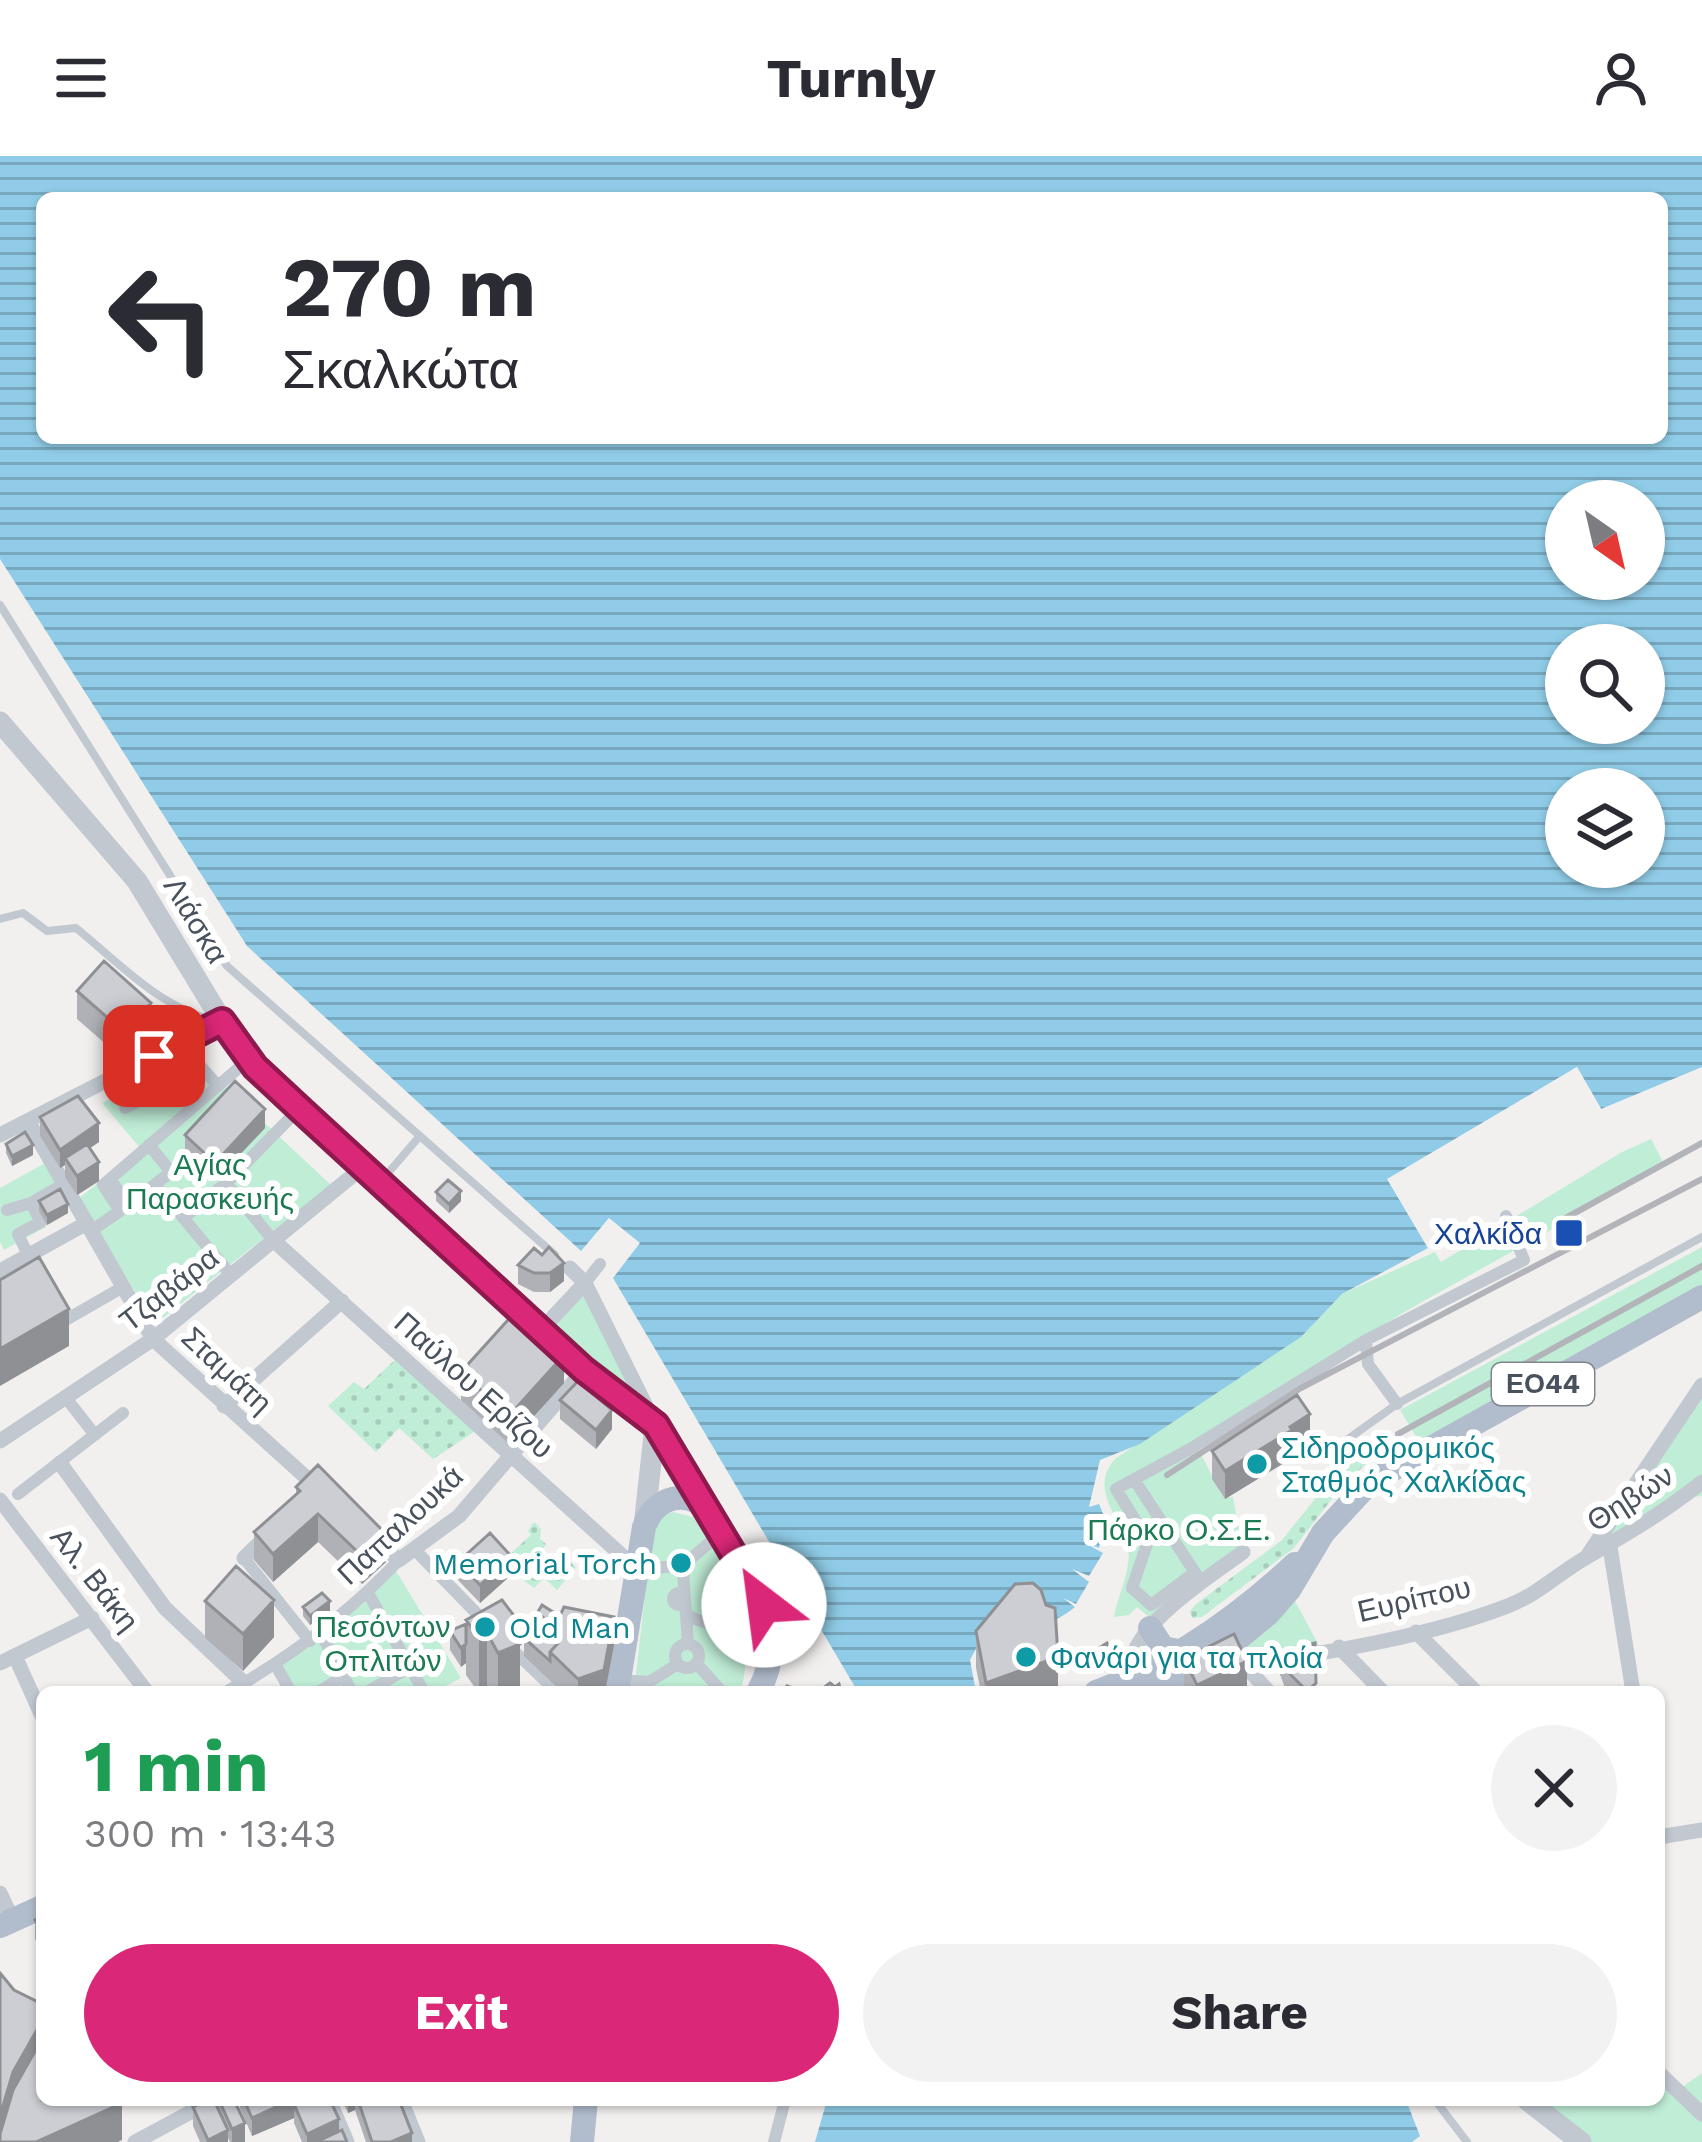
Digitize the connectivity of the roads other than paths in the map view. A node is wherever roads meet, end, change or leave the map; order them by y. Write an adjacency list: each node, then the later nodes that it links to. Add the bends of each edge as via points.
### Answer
1 (0, 605): 11 (lane, via 227,966)
2 (0, 722): 4 (street, Λιάσκα, via 137,881)
3 (0, 919): 4 (lane, via 23,913 47,932 76,928 147,987 197,1017)
4 (222, 1021): 5 (street, Λιάσκα); 9 (street)
5 (248, 1060): 6 (street); 8 (street, Λιάσκα)
6 (218, 1086): 7 (street, via 202,1068); 12 (street)
7 (125, 1108)
8 (299, 1108): 13 (street, Λιάσκα); 16 (street)
9 (28, 1120): 10 (street); 18 (street, Σταμάτη)
10 (0, 1135)
11 (419, 1137): 14 (lane); 27 (lane)
12 (149, 1145): 15 (street); 17 (street, via 171,1172)
13 (362, 1167): 14 (street, Λιάσκα); 24 (street, Τζαβάρα)
14 (384, 1178): 35 (street, Λιάσκα)
15 (110, 1179): 17 (street, via 128,1205); 21 (street, via 103,1185 120,1210)
16 (226, 1183): 20 (street); 24 (street)
17 (155, 1184): 20 (street)
18 (66, 1187): 21 (street, Σταμάτη); 22 (street, via 34,1209 41,1222); 22 (street, via 7,1212)
19 (1506, 1216): 37 (street, via 1524,1260)
20 (183, 1218): 29 (street)
21 (89, 1227): 25 (street); 31 (street, Σταμάτη)
22 (18, 1234): 25 (street)
23 (1702, 1237): 41 (lane)
24 (274, 1240): 29 (street, Τζαβάρα); 33 (street, Παύλου Ερίζου)
25 (28, 1255): 28 (street)
26 (600, 1264): 30 (street)
27 (570, 1268): 30 (street)
28 (0, 1271)
29 (231, 1275): 36 (street, Τζαβάρα)
30 (585, 1283): 35 (street); 44 (street)
31 (123, 1287): 34 (street); 36 (street, Σταμάτη)
32 (1702, 1298): 63 (main road, ΕΟ44, via 1384,1472)
33 (342, 1301): 42 (street); 48 (street, Παύλου Ερίζου)
34 (57, 1325)
35 (541, 1330): 38 (street, Λιάσκα)
36 (153, 1339): 40 (street, Τζαβάρα); 42 (street, Σταμάτη)
37 (1366, 1340): 41 (street, via 1368,1364); 50 (street)
38 (584, 1370): 44 (street, Λιάσκα); 48 (street, Παπαλουκά)
39 (1702, 1385): 67 (street)
40 (66, 1397): 45 (street); 46 (street, Τζαβάρα)
41 (1397, 1404): 47 (lane)
42 (224, 1406): 52 (street, Σταμάτη)
43 (123, 1413): 45 (street)
44 (656, 1425): 60 (street, Λιάσκα); 61 (street)
45 (95, 1435): 49 (street)
46 (0, 1441)
47 (1341, 1444)
48 (510, 1454): 65 (street, Παπαλουκά, via 459,1516); 71 (street, Παύλου Ερίζου)
49 (59, 1463): 53 (street); 91 (street, via 164,1608)
50 (1135, 1481): 72 (street); 72 (street, via 1116,1489 1148,1541 1132,1588 1151,1605)
51 (1702, 1482): 55 (street, Θηβών)
52 (317, 1488): 57 (street); 58 (street, Σταμάτη)
53 (19, 1494)
54 (1702, 1496): 55 (street)
55 (1682, 1498): 64 (street, Θηβών)
56 (0, 1500): 76 (street, Αλ. Βάκη)
57 (302, 1502)
58 (333, 1502)
59 (288, 1516): 68 (street)
60 (717, 1522): 61 (main road, via 692,1498 674,1498 657,1506); 70 (street); 74 (main road, Λιάσκα)
61 (644, 1527): 71 (main road)
62 (366, 1531): 69 (street)
63 (1316, 1544): 82 (main road, ΕΟ44, via 1247,1606); 83 (main road, ΕΟ44)
64 (1610, 1547): 67 (street, Θηβών); 108 (street)
65 (414, 1549): 69 (street, Παπαλουκά); 98 (street)
66 (1244, 1552): 72 (street)
67 (1586, 1557): 78 (street, Ευρίπου, via 1513,1604)
68 (244, 1558): 79 (street)
69 (399, 1560): 73 (street, Παπαλουκά)
70 (682, 1566): 71 (street); 75 (street)
71 (638, 1570): 99 (main road)
72 (1199, 1577): 77 (street)
73 (368, 1593): 79 (street, Παπαλουκά); 88 (street)
74 (764, 1605): 75 (street, via 729,1624 699,1622); 101 (main road, Λιάσκα, via 772,1641)
75 (686, 1606): 80 (street)
76 (92, 1618): 84 (street); 90 (street, Αλ. Βάκη)
77 (1150, 1628): 82 (main road, via 1162,1648); 102 (street, via 1130,1658)
78 (1416, 1632): 81 (street, Ευρίπου); 107 (street)
79 (315, 1637): 85 (street, Παπαλουκά); 89 (street)
80 (688, 1643): 86 (street, via 677,1648); 87 (street, via 698,1649)
81 (1339, 1647): 83 (street, Ευρίπου, via 1283,1659); 106 (street)
82 (1178, 1651): 103 (main road, ΕΟ44)
83 (1235, 1654): 104 (main road, ΕΟ44); 105 (street)
84 (8, 1660): 109 (street)
85 (275, 1664): 92 (street, Παπαλουκά); 93 (street)
86 (678, 1664): 87 (street); 99 (street, via 649,1682)
87 (697, 1664): 100 (street)
88 (410, 1667): 96 (street); 97 (street)
89 (344, 1676): 94 (street); 95 (street)
90 (143, 1686)
91 (235, 1686)
92 (240, 1686)
93 (288, 1686)
94 (328, 1686)
95 (349, 1686)
96 (377, 1686)
97 (421, 1686)
98 (551, 1686)
99 (618, 1686)
100 (717, 1686)
101 (766, 1686)
102 (1139, 1686)
103 (1142, 1686)
104 (1146, 1686)
105 (1264, 1686)
106 (1377, 1686)
107 (1470, 1686)
108 (1632, 1686)
109 (36, 1706)
110 (1702, 1830): 111 (street)
111 (1665, 1836)
112 (0, 1893): 114 (street)
113 (36, 1910): 114 (main road)
114 (6, 1923)
115 (1665, 2079): 123 (street)
116 (201, 2106): 125 (street)
117 (332, 2106): 126 (street)
118 (403, 2106): 127 (street)
119 (585, 2106): 128 (main road)
120 (783, 2106): 129 (street)
121 (1440, 2106): 130 (lane)
122 (1535, 2106): 131 (street)
123 (1702, 2114)
124 (117, 2121): 125 (street)
125 (140, 2141)
126 (347, 2142)
127 (418, 2142)
128 (582, 2142)
129 (774, 2142)
130 (1467, 2142)
131 (1581, 2142)

